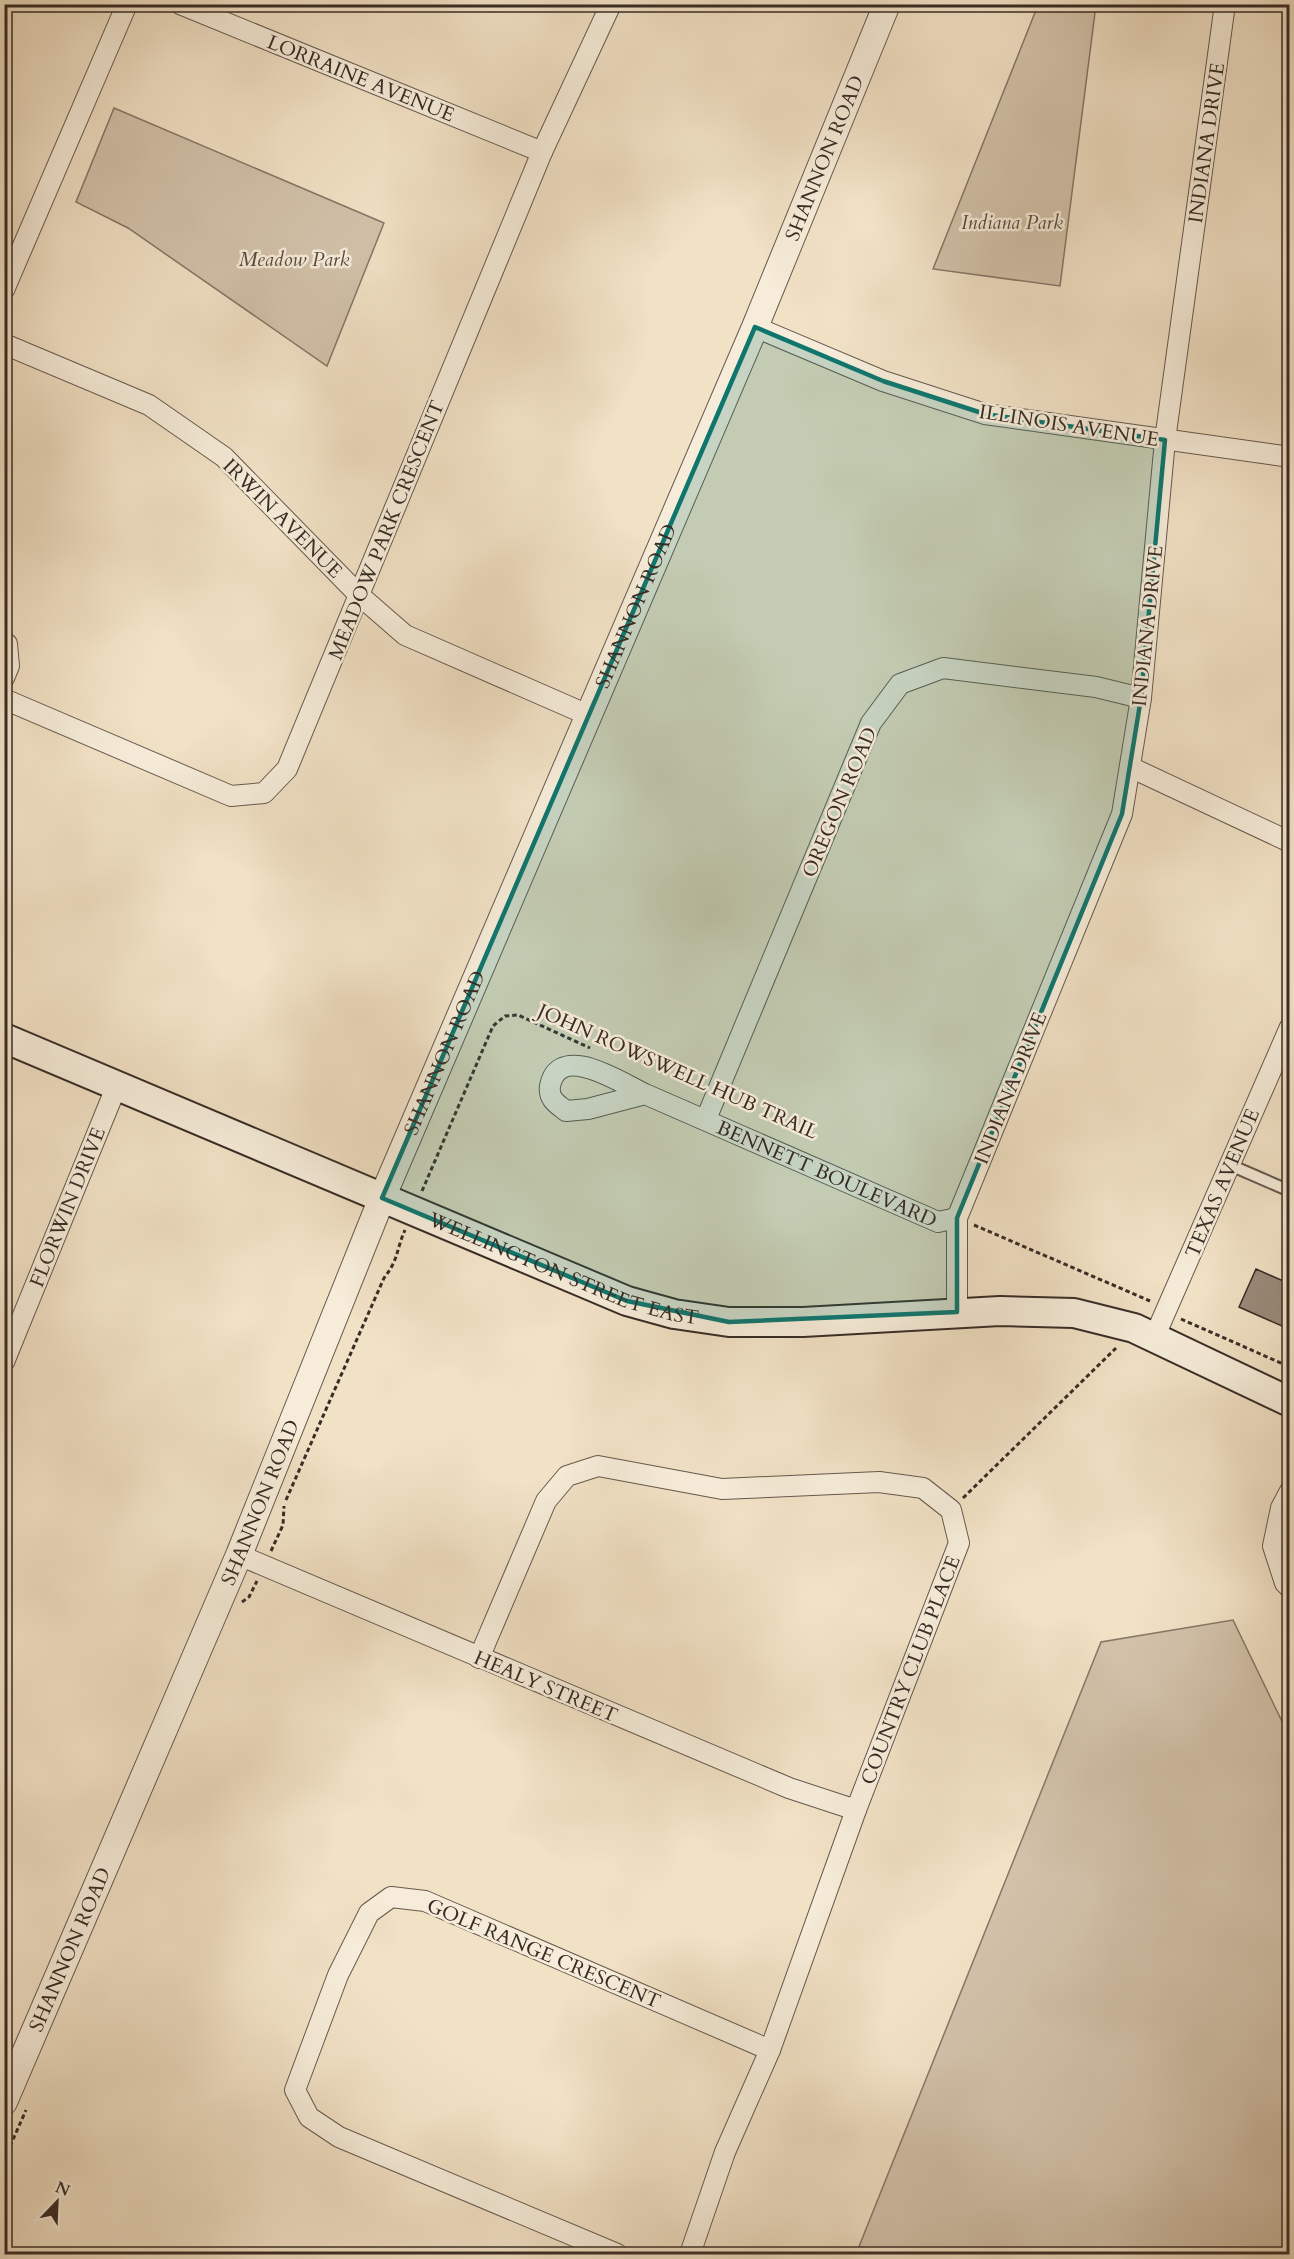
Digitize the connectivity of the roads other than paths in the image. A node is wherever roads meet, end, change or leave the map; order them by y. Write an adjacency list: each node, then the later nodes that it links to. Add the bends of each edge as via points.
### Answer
1 (127, 4): 7 (street)
2 (180, 4): 6 (street, LORRAINE AVENUE)
3 (611, 4): 6 (street, MEADOW PARK CRESCENT)
4 (887, 4): 8 (street, SHANNON ROAD)
5 (1225, 4): 10 (street, INDIANA DRIVE)
6 (542, 152): 12 (street, MEADOW PARK CRESCENT)
7 (4, 290)
8 (755, 327): 10 (street, ILLINOIS AVENUE, via 883,381 985,414); 17 (street, SHANNON ROAD)
9 (4, 344): 12 (street, IRWIN AVENUE, via 148,405 224,457)
10 (1165, 440): 11 (street, ILLINOIS AVENUE); 15 (street, INDIANA DRIVE)
11 (1290, 457)
12 (359, 595): 16 (street, MEADOW PARK CRESCENT, via 287,769 264,793 231,796); 17 (street, IRWIN AVENUE, via 405,635)
13 (4, 642): 14 (street, via 9,666)
14 (4, 678)
15 (1141, 698): 18 (street, INDIANA DRIVE); 24 (street, OREGON ROAD, via 1096,687 943,668 900,684 871,723)
16 (4, 699)
17 (588, 715): 27 (street, SHANNON ROAD)
18 (1130, 767): 19 (street); 28 (street, INDIANA DRIVE, via 1122,814)
19 (1290, 842)
20 (1290, 1027): 25 (street, TEXAS AVENUE)
21 (4, 1038): 22 (main road, WELLINGTON STREET EAST)
22 (117, 1085): 27 (main road, WELLINGTON STREET EAST); 31 (street, FLORWIN DRIVE)
23 (645, 1094): 24 (street, BENNETT BOULEVARD)
24 (706, 1119): 28 (street, BENNETT BOULEVARD, via 938,1222)
25 (1230, 1165): 26 (lane); 30 (street, TEXAS AVENUE)
26 (1290, 1191)
27 (382, 1198): 29 (main road, WELLINGTON STREET EAST, via 627,1301 674,1314 729,1322 803,1322); 34 (street, SHANNON ROAD)
28 (957, 1218): 29 (street, BENNETT BOULEVARD)
29 (957, 1312): 30 (main road, WELLINGTON STREET EAST, via 1074,1313 1131,1327)
30 (1155, 1338): 32 (main road)
31 (4, 1362)
32 (1290, 1402)
33 (1290, 1491): 35 (street, via 1281,1508 1273,1545)
34 (239, 1555): 36 (street, HEALY STREET); 39 (street, SHANNON ROAD)
35 (1290, 1588)
36 (479, 1658): 37 (street, HEALY STREET, via 789,1788); 37 (street, COUNTRY CLUB PLACE, via 546,1501 567,1476 598,1466 722,1489 879,1482 923,1488 951,1510 959,1543)
37 (856, 1810): 38 (street, COUNTRY CLUB PLACE)
38 (770, 2050): 40 (street, GOLF RANGE CRESCENT, via 425,1901 392,1897 369,1913 338,1975 295,2090 309,2117 339,2137); 41 (street, COUNTRY CLUB PLACE, via 725,2152)
39 (16, 2104)
40 (617, 2254)
41 (690, 2254)

